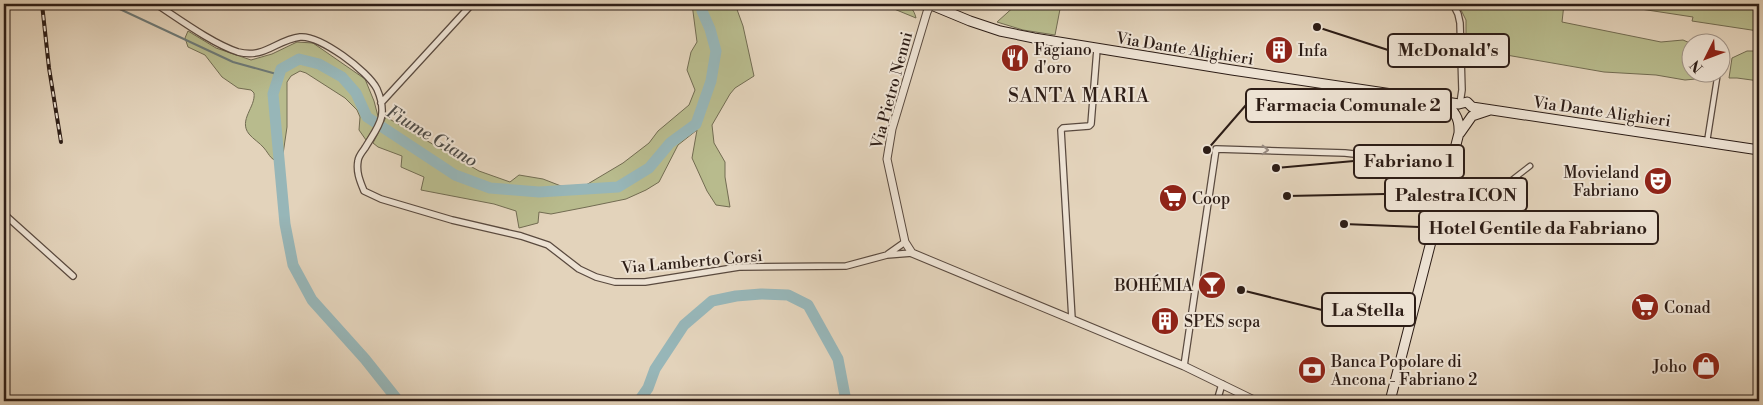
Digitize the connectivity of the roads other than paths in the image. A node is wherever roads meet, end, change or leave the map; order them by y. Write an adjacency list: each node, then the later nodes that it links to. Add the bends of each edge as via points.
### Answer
1 (156, 4): 8 (street, via 237,52 264,52 301,37 313,39 368,76)
2 (930, 4): 5 (main road, Via Dante Alighieri, via 1000,31); 18 (street, Via Pietro Nenni, via 892,129 887,159)
3 (1453, 4): 9 (street, via 1460,23 1462,90)
4 (470, 5): 8 (street)
5 (1097, 49): 7 (main road, Via Dante Alighieri); 22 (street, via 1092,124 1061,130)
6 (1716, 82): 12 (street)
7 (1442, 100): 9 (main road, Via Dante Alighieri); 10 (main road)
8 (381, 103): 20 (street, Via Lamberto Corsi, via 381,122 358,160 358,175 364,191 381,199 548,246 579,269 596,277 615,282 645,282 739,268 846,266)
9 (1466, 108): 10 (main road); 10 (main road, Via Dante Alighieri, via 1463,120); 11 (main road); 12 (main road, Via Dante Alighieri)
10 (1457, 115): 11 (main road)
11 (1460, 134): 14 (main road)
12 (1707, 142): 13 (main road, Via Dante Alighieri)
13 (1759, 150)
14 (1451, 165): 23 (street, one-way to 14, via 1216,149 1345,152); 27 (main road)
15 (1530, 166): 16 (street)
16 (1486, 200)
17 (4, 214): 21 (street)
18 (905, 242): 19 (street); 20 (street, Via Lamberto Corsi)
19 (912, 253): 20 (street, Via Lamberto Corsi); 22 (street, Via Lamberto Corsi)
20 (886, 254)
21 (73, 276)
22 (1072, 320): 23 (street, Via Lamberto Corsi)
23 (1184, 366): 24 (street, Via Lamberto Corsi)
24 (1222, 384): 25 (street); 26 (street, Via Lamberto Corsi)
25 (1216, 401)
26 (1256, 401)
27 (1390, 401)

